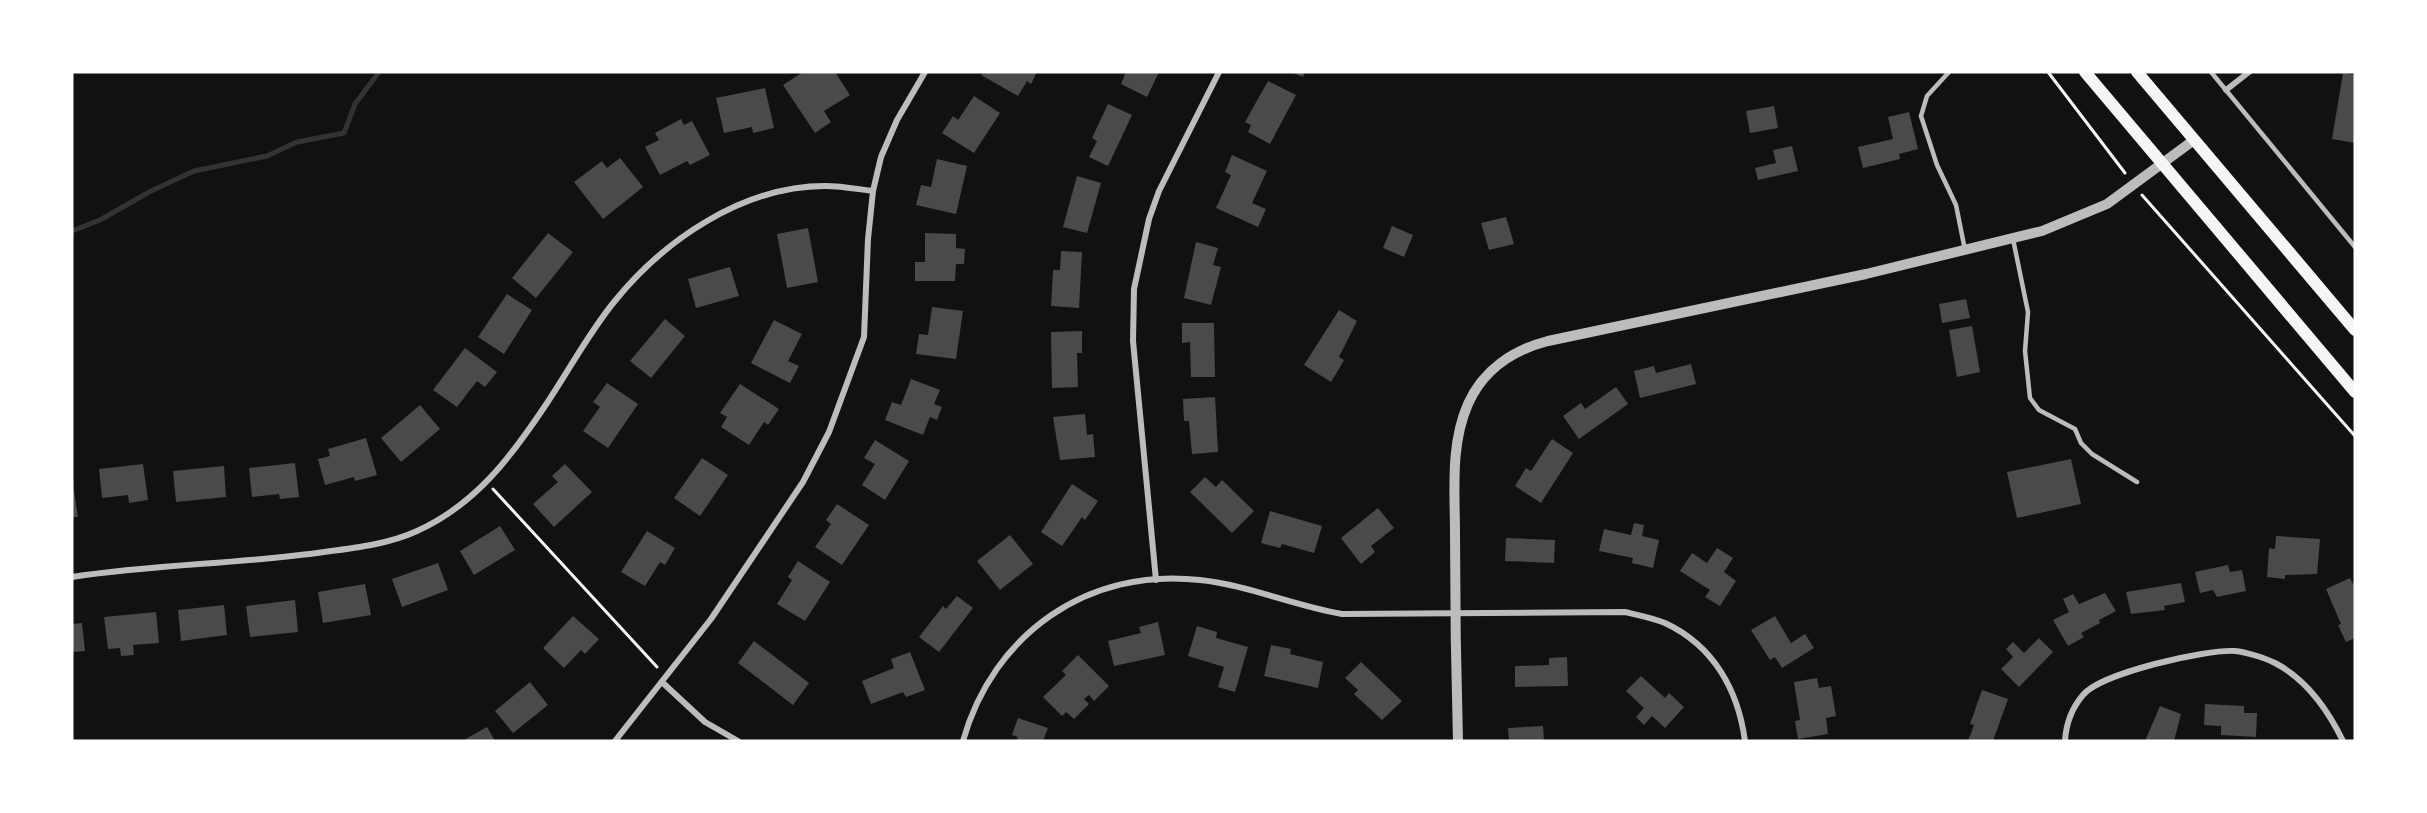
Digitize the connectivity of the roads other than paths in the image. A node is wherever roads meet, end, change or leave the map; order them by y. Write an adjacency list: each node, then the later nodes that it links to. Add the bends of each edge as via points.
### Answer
1 (925, 72): 11 (street, via 897,120 881,157)
2 (1219, 72): 19 (street, via 1159,191 1134,289 1133,341)
3 (1949, 72): 14 (lane, via 1927,96 1921,116 1937,165 1956,205)
4 (2085, 72): 10 (main road)
5 (2137, 72): 9 (main road)
6 (2211, 72): 8 (lane)
7 (2248, 72): 8 (street)
8 (2226, 90): 13 (lane)
9 (2194, 140): 10 (street); 15 (main road)
10 (2163, 165): 12 (street, via 2108,204 2071,222); 16 (main road)
11 (873, 191): 18 (street, via 825,186 785,190 699,225 649,262 613,303 513,454 488,484 418,531 371,546 292,557); 21 (street, via 864,338 829,432 803,482)
12 (2013, 239): 14 (street); 17 (lane, via 2028,312 2025,351 2030,399 2039,410 2075,429 2092,454)
13 (2355, 247)
14 (1965, 250): 20 (street, via 1552,340 1525,347 1500,362 1481,381 1460,427 1455,465)
15 (2355, 330)
16 (2355, 392)
17 (2137, 482)
18 (72, 577)
19 (1156, 580): 20 (street, via 1220,582 1342,614); 24 (street, via 1131,582 1093,593 1043,620 994,669 976,701)
20 (1455, 613): 25 (street); 26 (street, via 1625,612 1666,623 1702,648 1726,676 1741,712)
21 (665, 681): 22 (street); 23 (street, via 705,722)
22 (615, 741)
23 (738, 741)
24 (963, 741)
25 (1458, 741)
26 (1744, 741)
27 (2066, 741): 28 (street, via 2066,722 2083,694 2098,683 2133,669 2236,651 2274,662 2306,685 2333,720)
28 (2343, 741)

